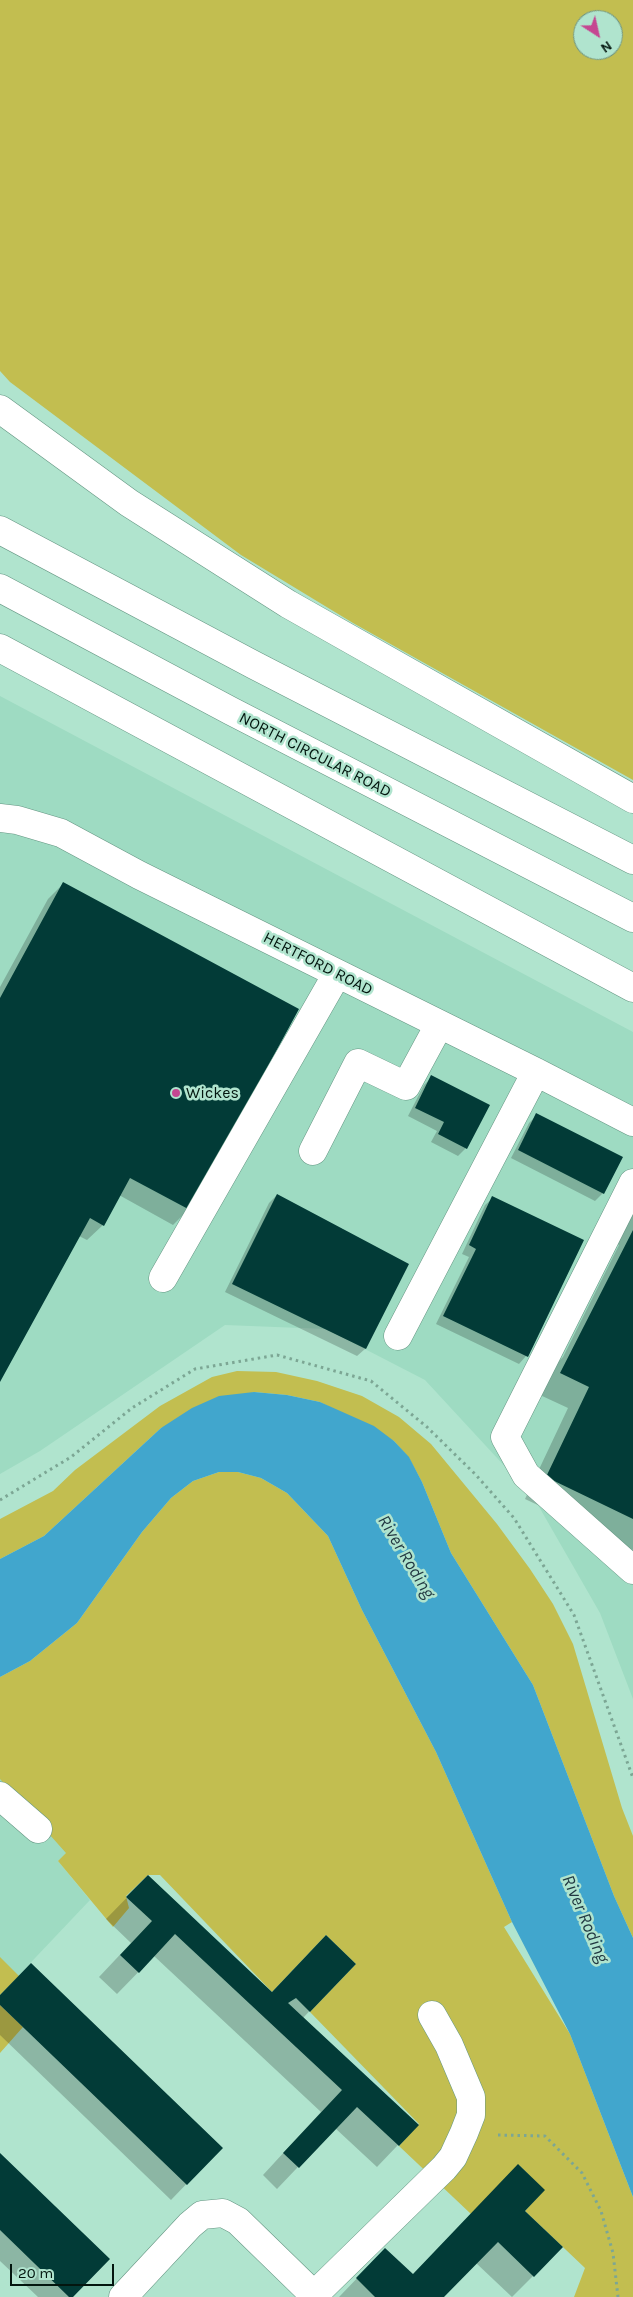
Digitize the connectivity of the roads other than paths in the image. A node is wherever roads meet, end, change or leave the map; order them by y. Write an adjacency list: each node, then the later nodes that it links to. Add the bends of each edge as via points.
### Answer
1 (0, 409): 5 (main road, via 129,503 288,604)
2 (0, 530): 7 (main road)
3 (0, 588): 8 (main road, NORTH CIRCULAR ROAD, via 230,711)
4 (0, 648): 10 (main road)
5 (633, 799)
6 (0, 818): 9 (main road, HERTFORD ROAD, via 61,833)
7 (633, 860)
8 (633, 918)
9 (337, 974): 11 (main road, HERTFORD ROAD); 16 (main road)
10 (633, 988)
11 (439, 1025): 12 (main road, HERTFORD ROAD); 14 (main road, via 406,1086 358,1063)
12 (536, 1072): 13 (main road, HERTFORD ROAD); 17 (main road)
13 (633, 1122)
14 (313, 1151)
15 (633, 1183): 18 (main road, via 505,1437 526,1475)
16 (163, 1278)
17 (398, 1336)
18 (633, 1570)
19 (0, 1796): 20 (main road)
20 (38, 1829)
21 (432, 2015): 22 (main road, via 471,2097 471,2115 464,2133 444,2168)
22 (314, 2296): 23 (main road, via 238,2221 223,2213 202,2215 190,2225)
23 (123, 2297)

